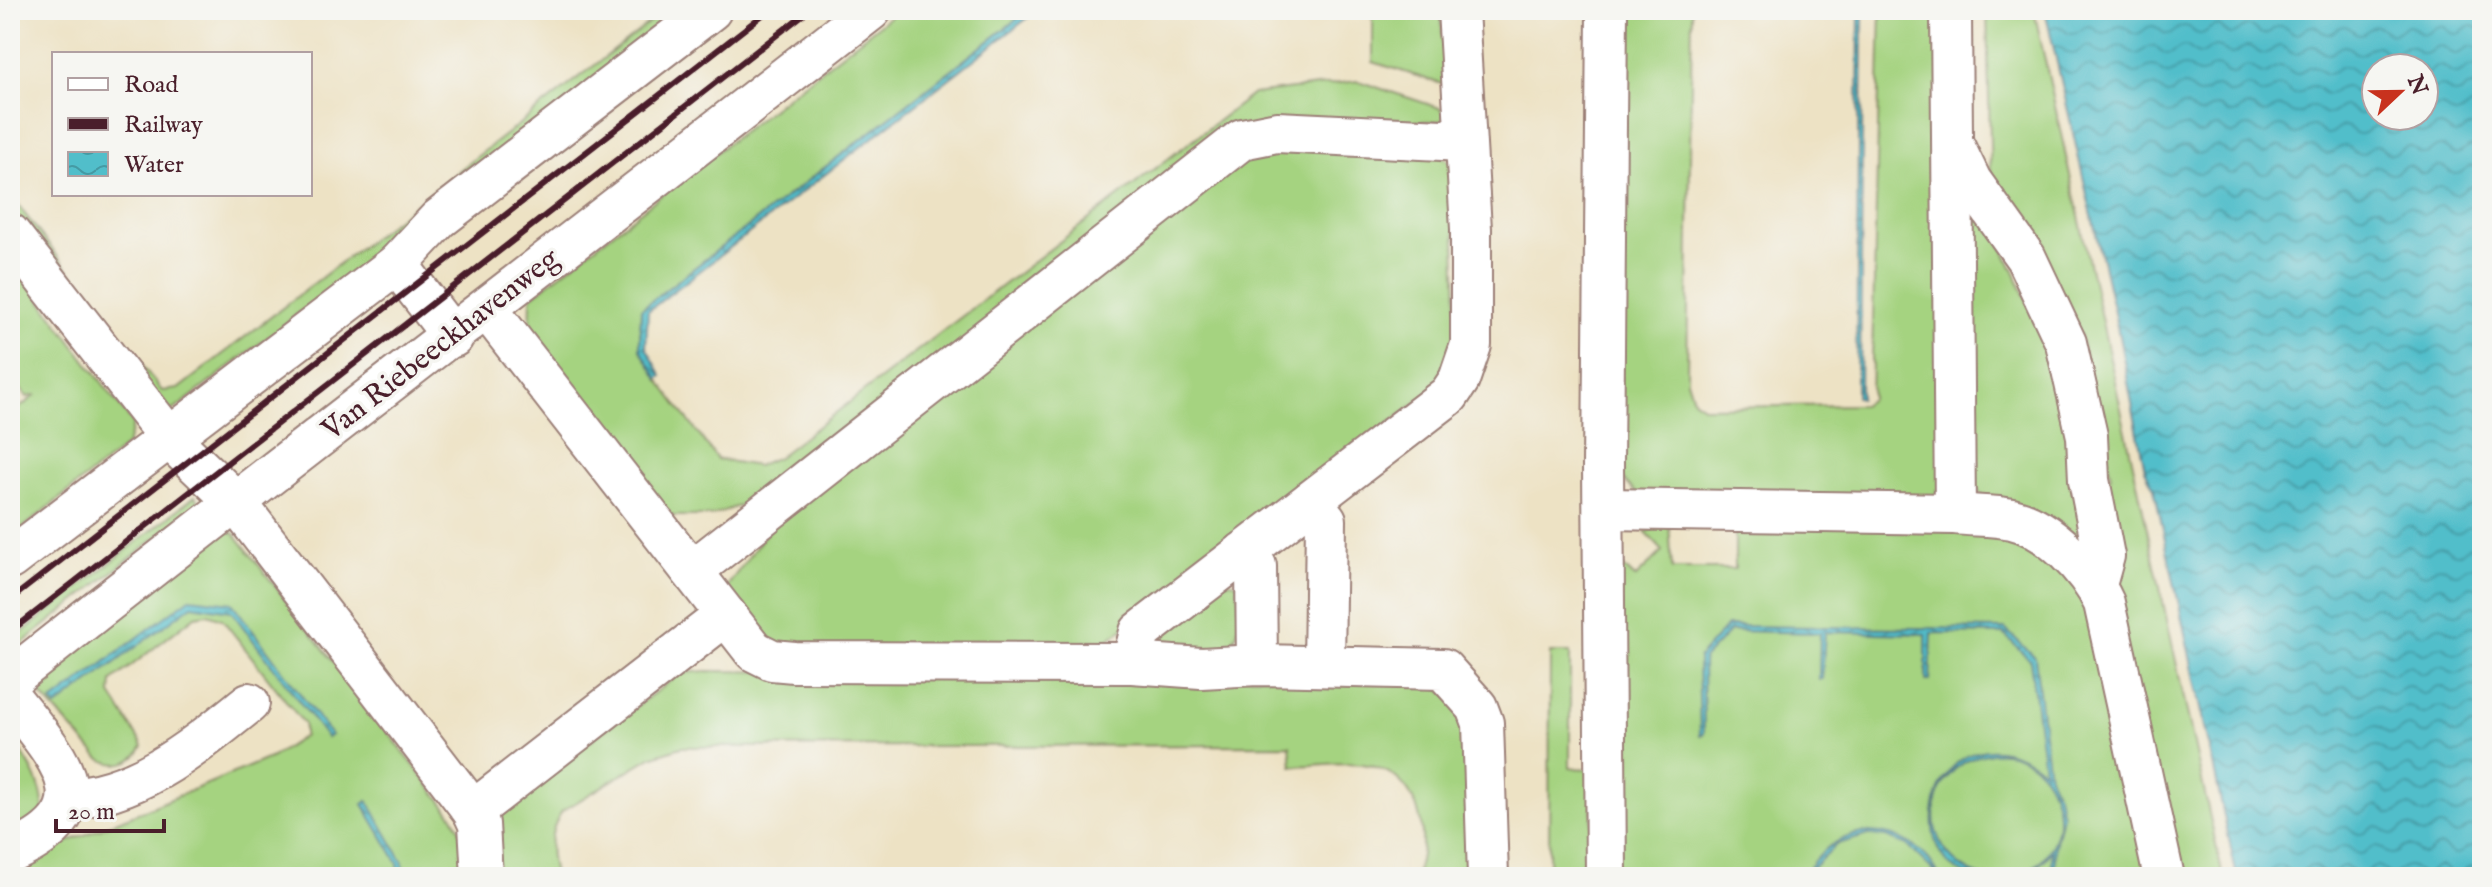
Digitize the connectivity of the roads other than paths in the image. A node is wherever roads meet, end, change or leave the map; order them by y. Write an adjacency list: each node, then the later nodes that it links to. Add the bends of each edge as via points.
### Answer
1 (711, 10): 9 (lane, via 439,219)
2 (871, 10): 10 (lane, Van Riebeeckhavenweg)
3 (1458, 10): 6 (lane)
4 (1607, 10): 15 (lane)
5 (1951, 10): 7 (lane)
6 (1462, 115): 14 (lane, via 1471,229 1471,345 1466,364 1449,395); 19 (lane, via 1242,139)
7 (1953, 145): 16 (lane); 20 (lane, via 1971,181 2026,258 2070,355 2104,556)
8 (10, 234): 12 (lane)
9 (397, 264): 11 (lane); 12 (lane)
10 (488, 310): 11 (lane, Van Riebeeckhavenweg); 19 (lane)
11 (453, 337): 13 (lane, Van Riebeeckhavenweg)
12 (170, 439): 13 (lane); 18 (lane)
13 (235, 501): 25 (lane, Van Riebeeckhavenweg); 29 (lane)
14 (1311, 501): 17 (lane); 24 (lane, via 1326,520)
15 (1605, 509): 16 (lane); 33 (lane)
16 (1955, 514): 20 (lane, via 2019,521 2057,544)
17 (1244, 552): 22 (lane, via 1140,632); 23 (lane, via 1256,566)
18 (10, 559)
19 (692, 571): 21 (lane)
20 (2096, 585): 34 (lane, via 2108,616)
21 (726, 615): 22 (lane, via 754,651 779,661); 29 (lane)
22 (1132, 663): 23 (lane)
23 (1257, 665): 24 (lane)
24 (1324, 666): 32 (lane, via 1443,669 1477,707 1485,732)
25 (10, 679)
26 (10, 697): 28 (lane, via 62,763)
27 (249, 703): 28 (lane, via 144,778)
28 (68, 798): 30 (lane, via 50,830)
29 (473, 811): 31 (lane, via 479,824)
30 (10, 853)
31 (482, 877)
32 (1488, 877)
33 (1606, 877)
34 (2164, 877)

